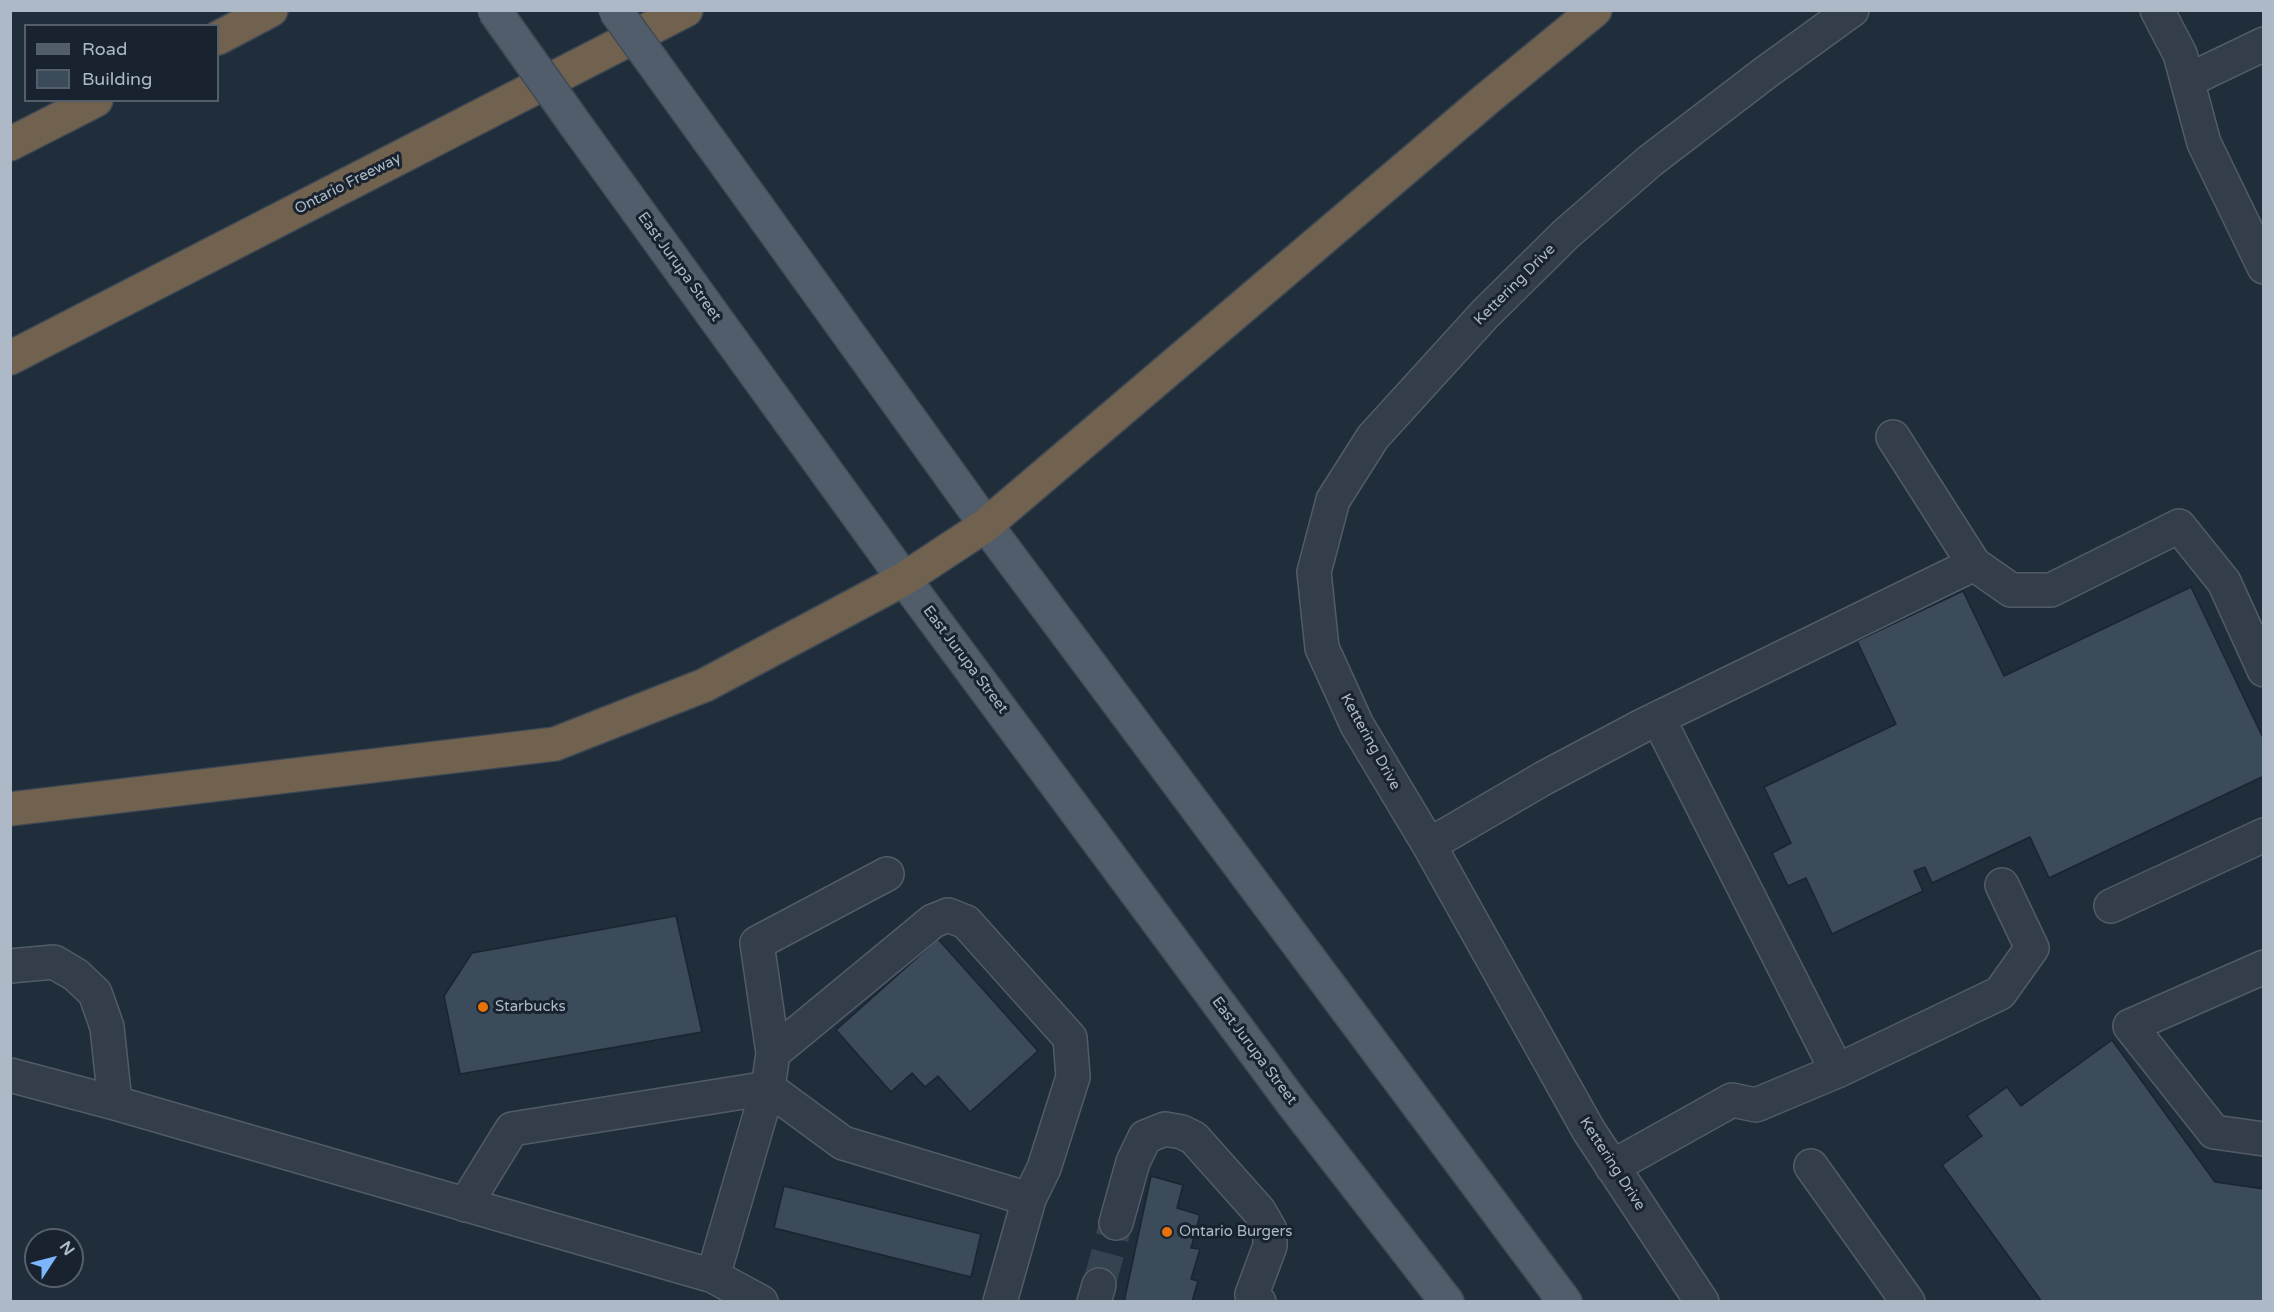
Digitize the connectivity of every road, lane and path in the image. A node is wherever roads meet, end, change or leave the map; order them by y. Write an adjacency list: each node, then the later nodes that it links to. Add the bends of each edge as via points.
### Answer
1 (271, 10): 8 (highway)
2 (494, 10): 18 (main road, East Jurupa Street, bridge)
3 (615, 10): 16 (main road, bridge)
4 (686, 10): 14 (highway, Ontario Freeway)
5 (1595, 10): 16 (highway)
6 (1852, 10): 23 (street, Kettering Drive, via 1650,161 1566,234 1373,437 1333,500 1314,572 1322,648 1357,725)
7 (2157, 10): 10 (street, via 2180,54)
8 (219, 37)
9 (2264, 44): 10 (street)
10 (2187, 81): 13 (street, via 2204,143)
11 (92, 102): 12 (highway)
12 (10, 144)
13 (2264, 267)
14 (10, 358)
15 (1893, 437): 17 (street)
16 (987, 525): 18 (highway); 45 (main road)
17 (1974, 564): 19 (street, via 2011,590 2051,590 2179,526 2224,582); 20 (street)
18 (904, 579): 21 (highway, via 705,685 555,744); 44 (main road, East Jurupa Street, via 1294,1105)
19 (2264, 670)
20 (1658, 718): 23 (street); 30 (street)
21 (10, 809)
22 (2264, 835): 26 (street)
23 (1429, 845): 36 (street, Kettering Drive)
24 (887, 874): 29 (street, via 757,943)
25 (2002, 885): 30 (street, via 2032,948 2000,993)
26 (2111, 906)
27 (10, 966): 33 (street, via 54,962 95,993 107,1027)
28 (2264, 967): 34 (street, via 2130,1026 2214,1132)
29 (773, 1053): 32 (street); 37 (street, via 933,921 948,915 966,922 1070,1038 1073,1077 1044,1168)
30 (1837, 1071): 36 (street, via 1756,1105 1732,1100)
31 (10, 1075): 33 (street)
32 (768, 1088): 37 (street, via 843,1143); 38 (street, via 512,1129); 40 (street)
33 (115, 1103): 38 (street)
34 (2264, 1139)
35 (1811, 1166): 47 (street)
36 (1612, 1167): 46 (street, Kettering Drive)
37 (1029, 1199): 43 (street)
38 (465, 1205): 40 (street)
39 (1116, 1223): 41 (street, via 1133,1162 1145,1137 1165,1129 1194,1138 1252,1203 1270,1230 1270,1246)
40 (713, 1276): 42 (street)
41 (1254, 1299)
42 (761, 1302)
43 (1000, 1302)
44 (1447, 1302)
45 (1565, 1302)
46 (1702, 1302)
47 (1908, 1302)

